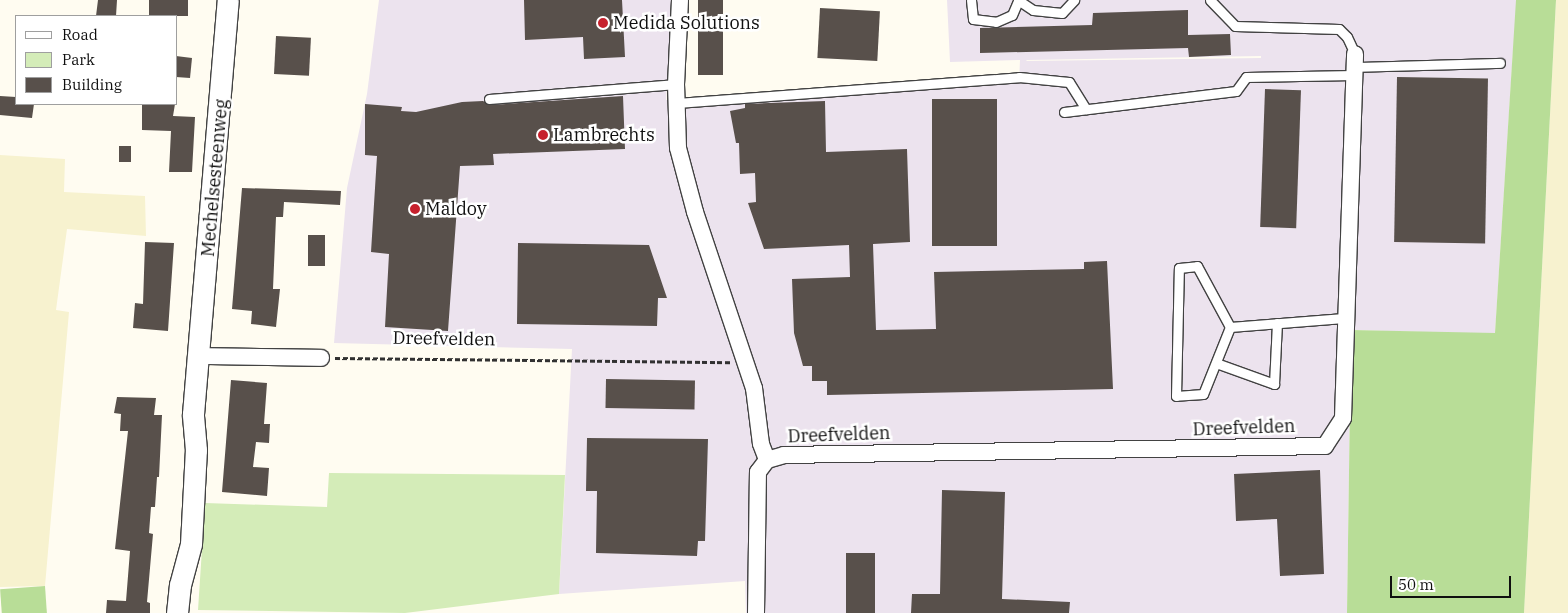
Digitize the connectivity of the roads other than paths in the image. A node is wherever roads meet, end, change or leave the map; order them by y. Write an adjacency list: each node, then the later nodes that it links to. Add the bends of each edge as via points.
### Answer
1 (228, 0): 17 (street, Mechelsesteenweg)
2 (680, 0): 9 (street, Dreefvelden)
3 (971, 0): 6 (lane, via 973,19 996,22 1012,15)
4 (1074, 0): 6 (lane, via 1062,13 1033,10)
5 (1210, 0): 8 (lane, via 1235,26 1339,29 1348,37)
6 (1018, 1)
7 (1500, 63): 8 (lane)
8 (1354, 65): 12 (lane, via 1246,77 1236,91); 14 (street, Dreefvelden)
9 (676, 84): 10 (lane); 11 (street, Dreefvelden)
10 (489, 99)
11 (676, 103): 12 (lane, via 1019,77 1069,82); 20 (street, Dreefvelden, via 678,148 685,178 747,362 754,388 761,444)
12 (1086, 109): 13 (lane)
13 (1064, 112)
14 (1344, 318): 15 (lane); 20 (street, Dreefvelden, via 1343,418 1325,446 784,455)
15 (1277, 323): 16 (lane); 19 (lane, via 1274,384)
16 (1230, 327): 19 (lane); 19 (lane, via 1197,266 1179,268 1176,396 1203,394)
17 (200, 356): 18 (street); 21 (street, Mechelsesteenweg, via 193,414 196,450 191,544 180,585)
18 (321, 358)
19 (1216, 363)
20 (767, 460): 22 (street, Dreefvelden, via 758,472)
21 (178, 613)
22 (756, 613)

